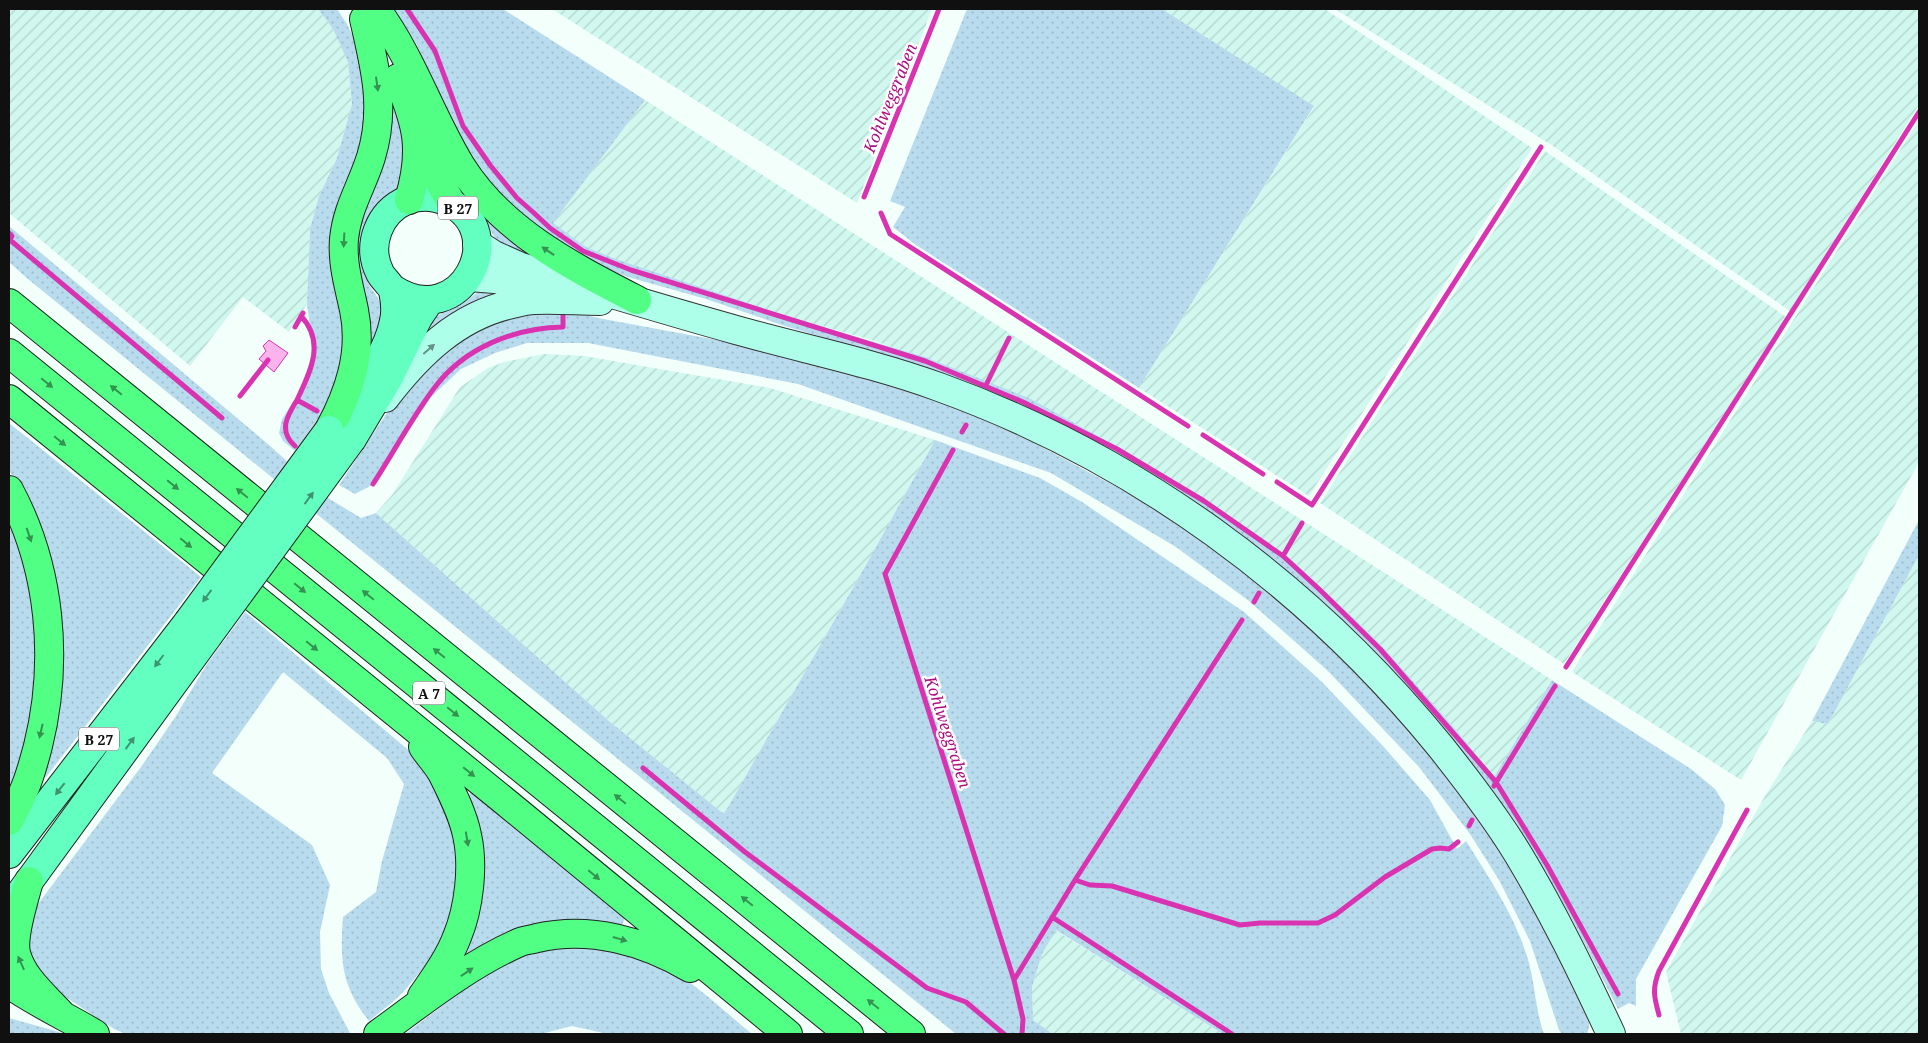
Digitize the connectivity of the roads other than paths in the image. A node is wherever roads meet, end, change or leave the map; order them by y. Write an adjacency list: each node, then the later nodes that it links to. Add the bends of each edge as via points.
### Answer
1 (365, 12): 2 (highway, via 394,34); 3 (highway, via 393,66 414,124 418,149); 17 (highway, one-way to 17, via 380,107 378,133 371,158 350,206 345,229 345,268 357,334)
2 (420, 88): 4 (highway, via 441,185); 10 (highway, one-way to 2, via 561,260 534,242 491,205 462,167)
3 (409, 200): 4 (main road, B 27, via 431,197); 7 (main road, B 27, via 392,209 376,234 376,264)
4 (452, 204): 5 (main road, B 27, via 472,225)
5 (477, 244): 6 (main road, B 27, via 476,261); 10 (main road, via 521,267)
6 (469, 277): 9 (main road, via 452,293); 11 (main road, via 534,286)
7 (393, 289): 9 (main road, via 410,298); 17 (main road, B 27, via 394,321 387,341)
8 (9, 293): 13 (highway)
9 (430, 300): 17 (main road, B 27, via 389,377)
10 (637, 300): 14 (main road)
11 (600, 301): 14 (main road); 17 (main road, one-way to 11, via 421,356 470,318 502,306 533,300)
12 (9, 303): 13 (highway, A 7)
13 (36, 325): 34 (highway, A 7, one-way to 13)
14 (735, 330): 35 (main road, via 939,387 1011,417 1071,444 1135,480 1227,541 1342,638 1409,708 1469,782 1516,851 1562,930)
15 (9, 353): 33 (highway, A 7, one-way to 33)
16 (9, 399): 20 (highway, one-way to 20)
17 (340, 435): 19 (main road, B 27, bridge)
18 (9, 490): 21 (highway, one-way to 21, via 29,535 44,592 49,683 35,757 25,789)
19 (198, 629): 22 (main road, B 27, one-way to 22); 23 (main road, B 27, one-way to 19)
20 (403, 720): 26 (highway, one-way to 26); 28 (highway, one-way to 28, via 442,773 468,835 470,871 467,903 457,937 441,968)
21 (9, 821)
22 (9, 854)
23 (29, 882): 24 (main road, B 27); 29 (highway, one-way to 23, via 31,981 16,952 18,926)
24 (9, 908)
25 (9, 984): 29 (highway)
26 (751, 1006): 28 (highway, one-way to 26, via 475,966 520,942 558,933 604,935 646,947 688,966); 32 (highway)
27 (9, 1008): 29 (highway)
28 (412, 1009): 31 (highway)
29 (62, 1014): 30 (highway)
30 (95, 1034)
31 (378, 1034)
32 (788, 1034)
33 (849, 1034)
34 (911, 1034)
35 (1611, 1034)

